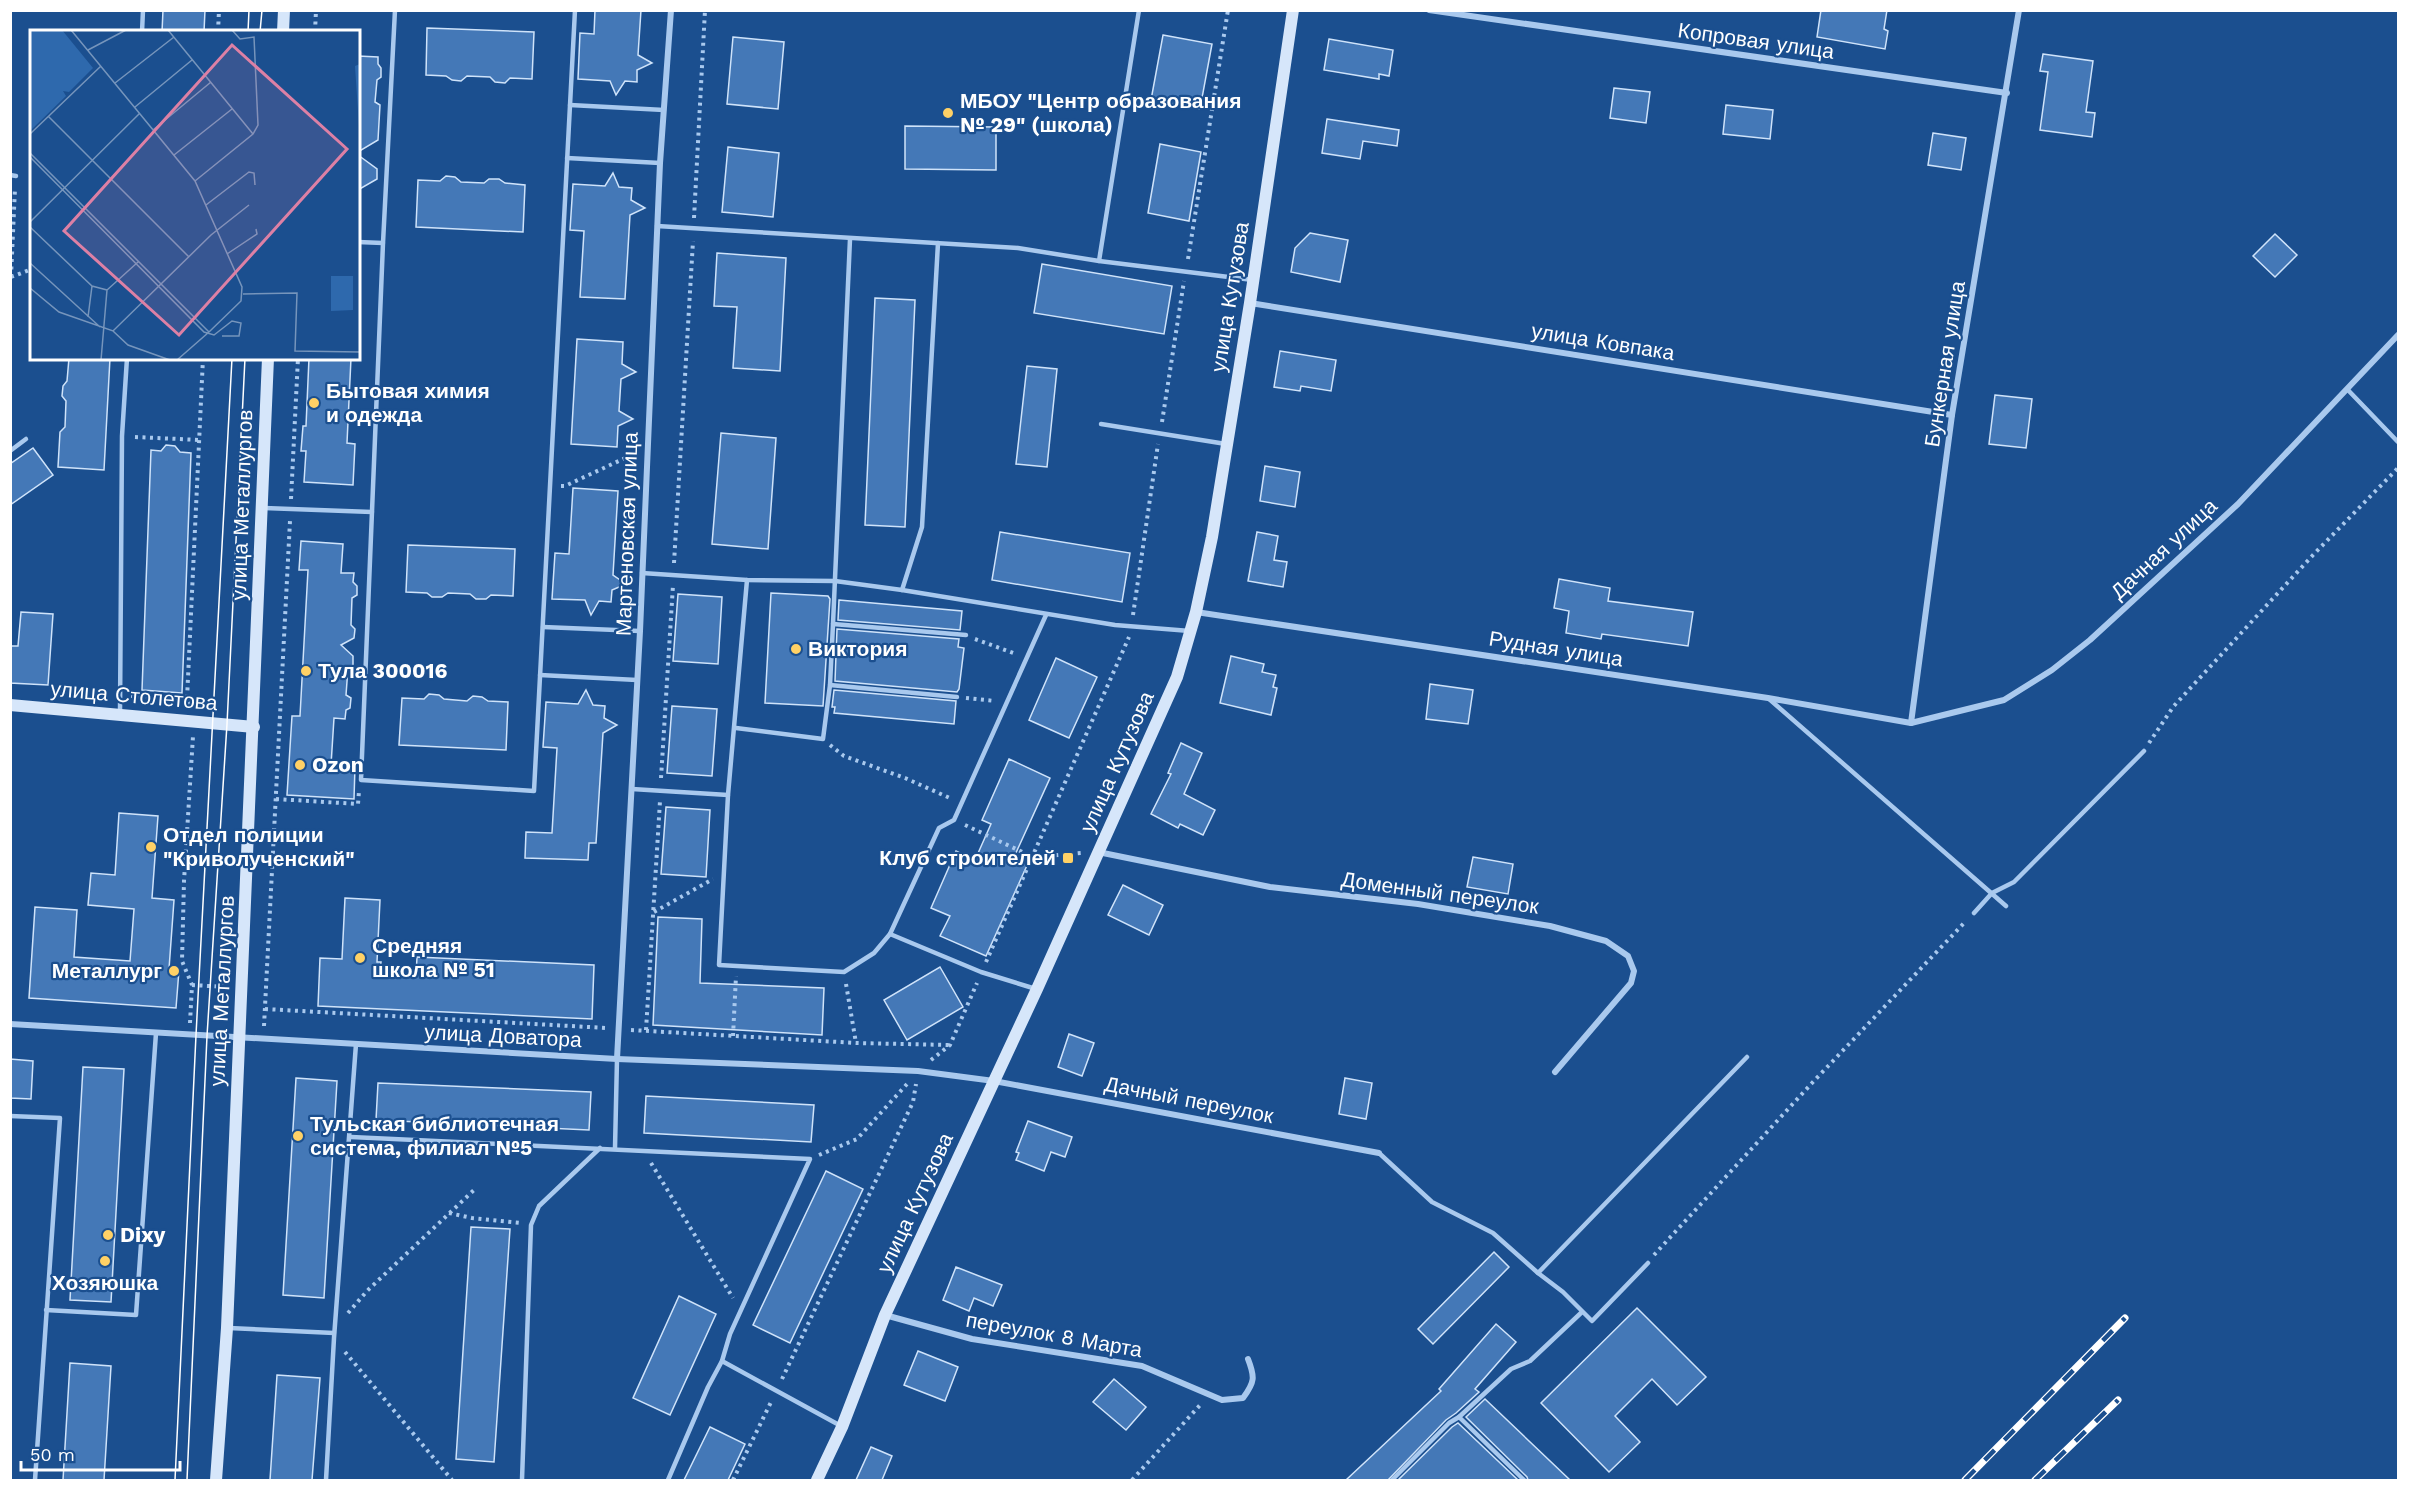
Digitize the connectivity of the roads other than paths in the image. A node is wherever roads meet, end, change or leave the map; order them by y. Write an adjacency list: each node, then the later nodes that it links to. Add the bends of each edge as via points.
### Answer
1 (143, 10): 10 (lane)
2 (284, 10): 11 (main road)
3 (394, 10): 20 (lane)
4 (575, 10): 13 (lane)
5 (671, 10): 14 (street, Мартеновская улица)
6 (1139, 10): 22 (lane)
7 (1293, 10): 23 (main road, улица Кутузова)
8 (1429, 10): 12 (street, Копровая улица)
9 (2019, 10): 12 (street, Бункерная улица)
10 (142, 30)
11 (283, 30)
12 (2007, 93): 29 (street, Бункерная улица)
13 (570, 105): 14 (lane); 15 (lane)
14 (664, 110): 16 (street, Мартеновская улица)
15 (567, 158): 16 (lane); 44 (lane)
16 (660, 164): 17 (street, Мартеновская улица)
17 (657, 226): 18 (lane); 37 (street, Мартеновская улица)
18 (850, 239): 21 (lane); 39 (lane)
19 (360, 242): 20 (lane)
20 (383, 243): 36 (lane)
21 (938, 243): 22 (lane, via 1018,248); 40 (lane, via 922,527)
22 (1099, 261): 23 (lane)
23 (1253, 279): 24 (main road, улица Кутузова)
24 (1250, 303): 29 (street, улица Ковпака); 33 (main road, улица Кутузова)
25 (2398, 336): 28 (street, Дачная улица)
26 (127, 360): 54 (lane, via 122,436)
27 (268, 360): 35 (main road, улица Металлургов)
28 (2347, 389): 32 (lane); 55 (street, Дачная улица, via 2238,504 2052,670 2004,700)
29 (1952, 415): 55 (street, Бункерная улица)
30 (1101, 424): 33 (lane)
31 (26, 439): 34 (lane)
32 (2398, 442)
33 (1226, 444): 41 (main road, улица Кутузова)
34 (10, 451)
35 (260, 508): 36 (lane); 56 (main road, улица Металлургов)
36 (372, 512): 48 (lane, via 361,780 534,791)
37 (642, 573): 38 (lane); 46 (street, Мартеновская улица)
38 (747, 580): 39 (lane); 57 (lane)
39 (835, 581): 40 (lane); 43 (lane)
40 (902, 590): 42 (lane)
41 (1196, 612): 45 (main road, улица Кутузова); 52 (street, Рудная улица)
42 (1046, 615): 45 (lane); 65 (lane, via 954,820 939,828)
43 (833, 624): 47 (lane); 50 (lane)
44 (543, 627): 46 (lane); 48 (lane)
45 (1190, 631): 61 (main road, улица Кутузова, via 1178,676)
46 (640, 632): 49 (street, Мартеновская улица)
47 (966, 636)
48 (540, 675): 49 (lane)
49 (637, 680): 59 (street, Мартеновская улица)
50 (830, 685): 51 (lane); 57 (lane, via 823,739)
51 (957, 698)
52 (1768, 698): 55 (street, Рудная улица); 62 (lane)
53 (10, 705): 54 (main road, улица Столетова)
54 (120, 714): 56 (main road, улица Столетова)
55 (1911, 723)
56 (254, 727): 69 (main road, улица Металлургов)
57 (735, 728): 60 (lane)
58 (2144, 751): 62 (lane, via 2014,882)
59 (632, 789): 60 (lane); 72 (street, Мартеновская улица)
60 (728, 795): 65 (lane, via 719,965 844,972 874,953)
61 (1098, 852): 66 (main road, улица Кутузова); 73 (street, Доменный переулок, via 1270,887 1418,904 1550,926 1606,941 1628,956 1634,971 1631,983)
62 (1992, 893): 63 (lane); 64 (lane)
63 (2006, 906)
64 (1974, 913)
65 (890, 934): 66 (lane, via 981,972)
66 (1037, 989): 74 (main road, улица Кутузова)
67 (10, 1024): 68 (street, улица Доватора)
68 (156, 1033): 69 (street, улица Доватора); 82 (lane, via 136,1316)
69 (239, 1037): 70 (street, улица Доватора); 85 (main road, улица Металлургов)
70 (356, 1044): 72 (street, улица Доватора); 76 (lane)
71 (1748, 1057): 81 (lane)
72 (617, 1059): 74 (street, улица Доватора, via 918,1071); 78 (lane)
73 (1555, 1072)
74 (994, 1081): 79 (street, Дачный переулок); 84 (main road, улица Кутузова)
75 (10, 1116): 82 (lane, via 60,1118)
76 (351, 1137): 77 (lane); 86 (lane)
77 (600, 1148): 78 (lane); 94 (lane, via 539,1206 531,1225)
78 (615, 1148): 88 (lane, via 810,1159 729,1334)
79 (1379, 1153): 81 (lane, via 1432,1202 1493,1233)
80 (1648, 1263): 83 (lane, via 1592,1322)
81 (1538, 1274): 83 (lane)
82 (46, 1310): 91 (lane)
83 (1582, 1312): 89 (lane, via 1530,1361 1511,1369)
84 (885, 1315): 87 (street, переулок 8 Марта, via 972,1339 1142,1366 1222,1400 1244,1398 1252,1387 1254,1375); 90 (main road, улица Кутузова)
85 (227, 1328): 86 (lane); 92 (main road, улица Металлургов)
86 (334, 1334): 93 (lane)
87 (1248, 1359)
88 (722, 1361): 90 (lane); 95 (lane)
89 (1459, 1417): 97 (lane); 98 (lane)
90 (842, 1427): 96 (main road, улица Кутузова)
91 (35, 1480)
92 (216, 1480)
93 (326, 1480)
94 (522, 1480)
95 (668, 1480)
96 (817, 1480)
97 (1392, 1480)
98 (1524, 1480)

